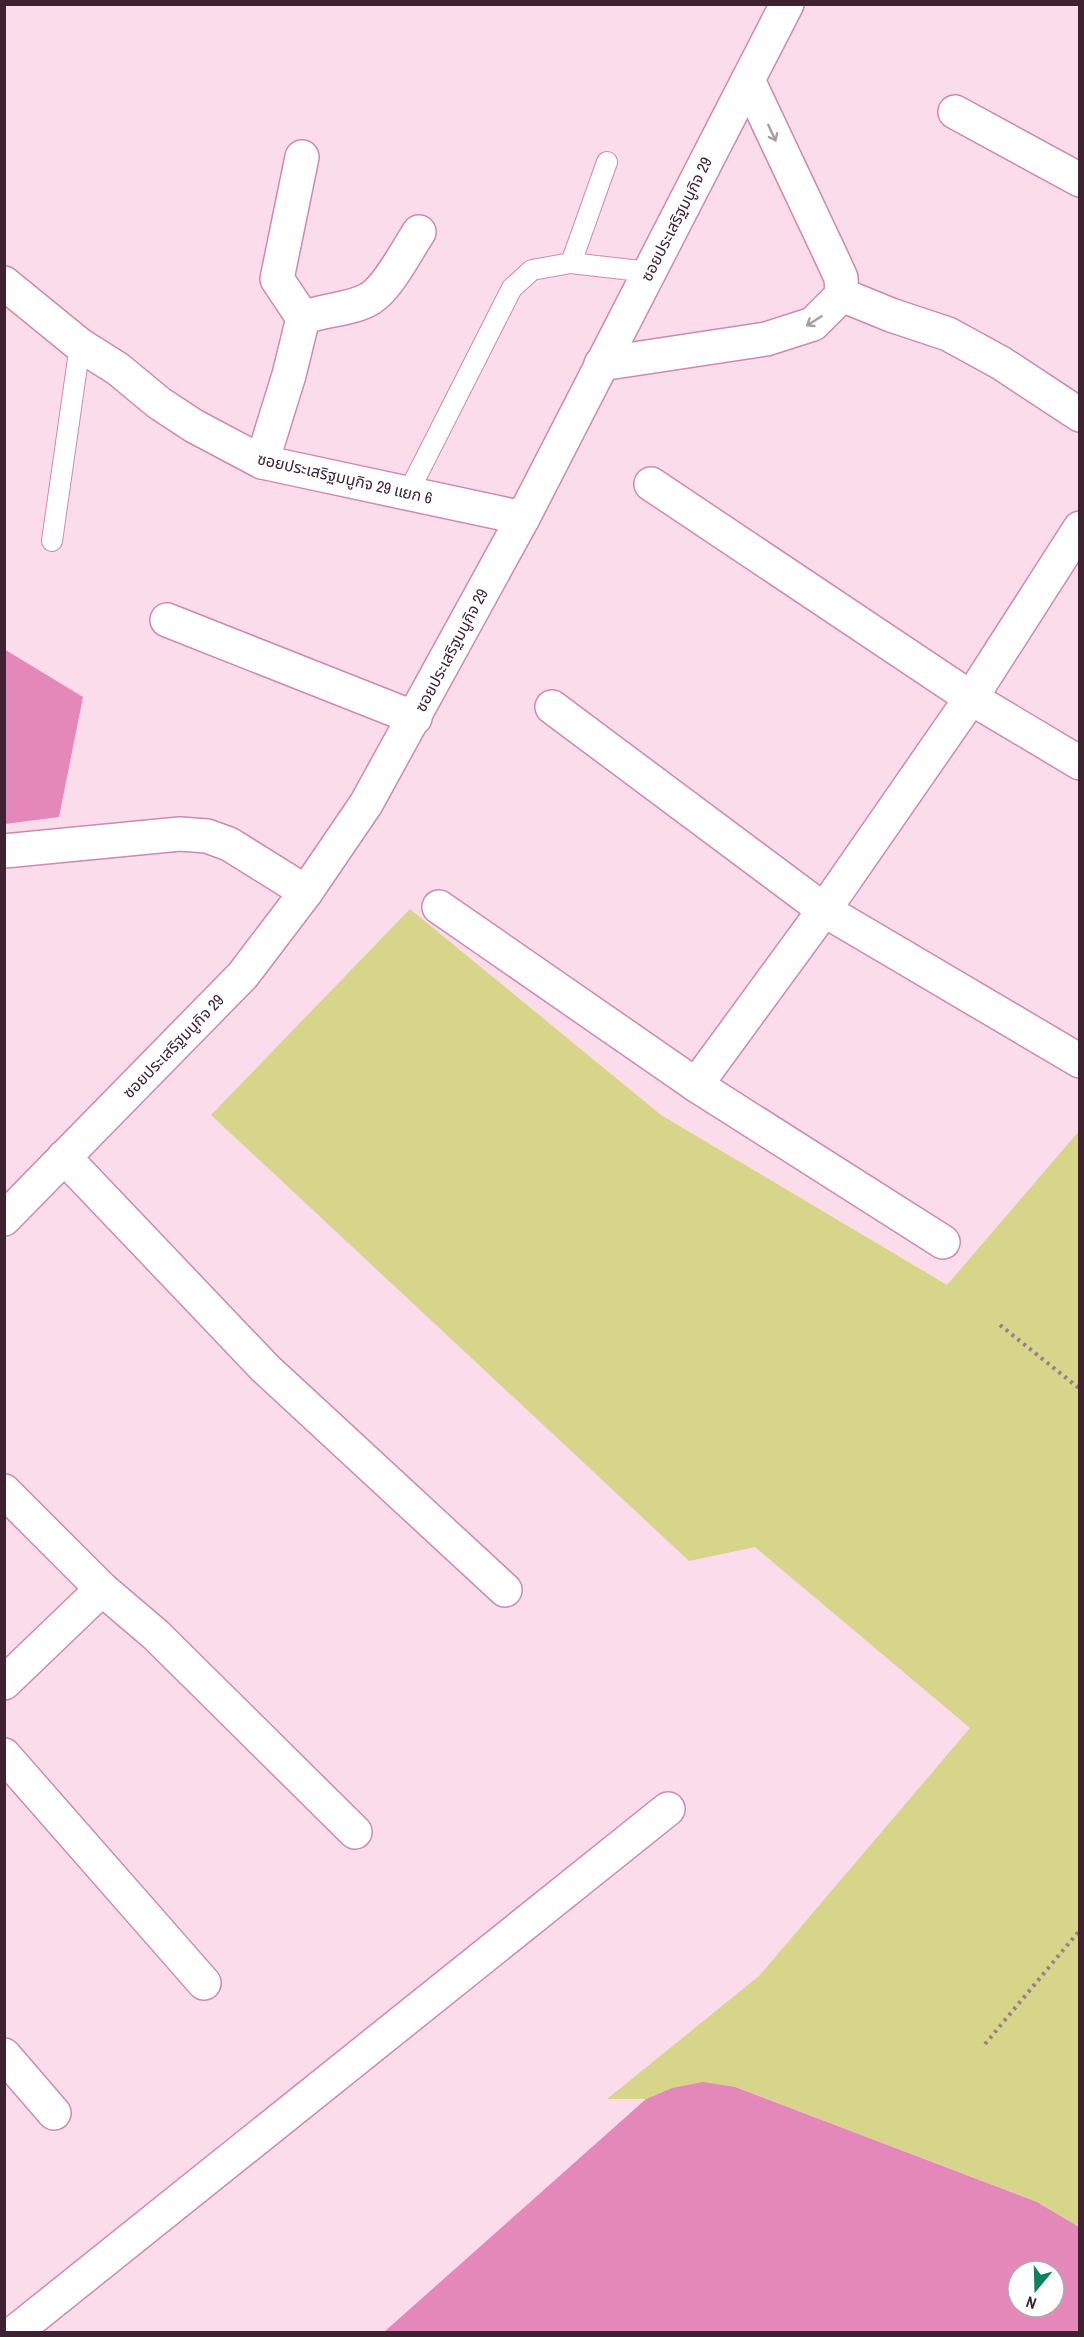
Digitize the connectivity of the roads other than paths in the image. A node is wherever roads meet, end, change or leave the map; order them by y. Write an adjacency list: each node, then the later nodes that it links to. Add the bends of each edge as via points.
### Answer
1 (788, 4): 2 (street, ซอยประเสริฐมนูกิจ 29)
2 (748, 80): 9 (street, ซอยประเสริฐมนูกิจ 29); 11 (street, one-way to 11, via 838,271)
3 (955, 112): 6 (street)
4 (302, 157): 12 (street, via 277,279)
5 (608, 162): 8 (lane)
6 (1080, 180)
7 (419, 232): 12 (street, via 372,297)
8 (571, 263): 9 (lane); 18 (lane, via 532,270 512,288)
9 (649, 272): 14 (street, ซอยประเสริฐมนูกิจ 29)
10 (4, 283): 13 (street, ซอยประเสริฐมนูกิจ 29 แยก 6)
11 (842, 295): 14 (street, one-way to 14, via 813,324 766,339); 15 (street, via 948,334 1001,363)
12 (303, 318): 16 (street)
13 (80, 345): 16 (street, ซอยประเสริฐมนูกิจ 29 แยก 6, via 194,426); 21 (lane)
14 (601, 364): 19 (street, ซอยประเสริฐมนูกิจ 29)
15 (1080, 415)
16 (262, 462): 18 (street, ซอยประเสริฐมนูกิจ 29 แยก 6)
17 (651, 484): 23 (street)
18 (408, 493): 19 (street, ซอยประเสริฐมนูกิจ 29 แยก 6)
19 (523, 518): 25 (street, ซอยประเสริฐมนูกิจ 29)
20 (1080, 528): 23 (street)
21 (52, 542)
22 (167, 620): 25 (street)
23 (971, 698): 26 (street); 30 (street)
24 (552, 707): 30 (street)
25 (415, 718): 28 (street, ซอยประเสริฐมนูกิจ 29, via 366,804)
26 (1080, 763)
27 (4, 850): 28 (street, via 180,834 207,836 229,844)
28 (306, 892): 33 (street, ซอยประเสริฐมนูกิจ 29, via 243,975)
29 (439, 907): 32 (street)
30 (824, 910): 31 (street); 32 (street)
31 (1080, 1061)
32 (696, 1085): 35 (street)
33 (64, 1157): 34 (street, ซอยประเสริฐมนูกิจ 29); 38 (street, via 266,1368)
34 (4, 1219)
35 (943, 1242)
36 (4, 1491): 37 (street)
37 (102, 1589): 39 (street); 42 (street, via 156,1635)
38 (505, 1590)
39 (4, 1683)
40 (4, 1755): 43 (street)
41 (668, 1809): 46 (street)
42 (355, 1832)
43 (204, 1983)
44 (4, 2055): 45 (street)
45 (54, 2113)
46 (15, 2332)

